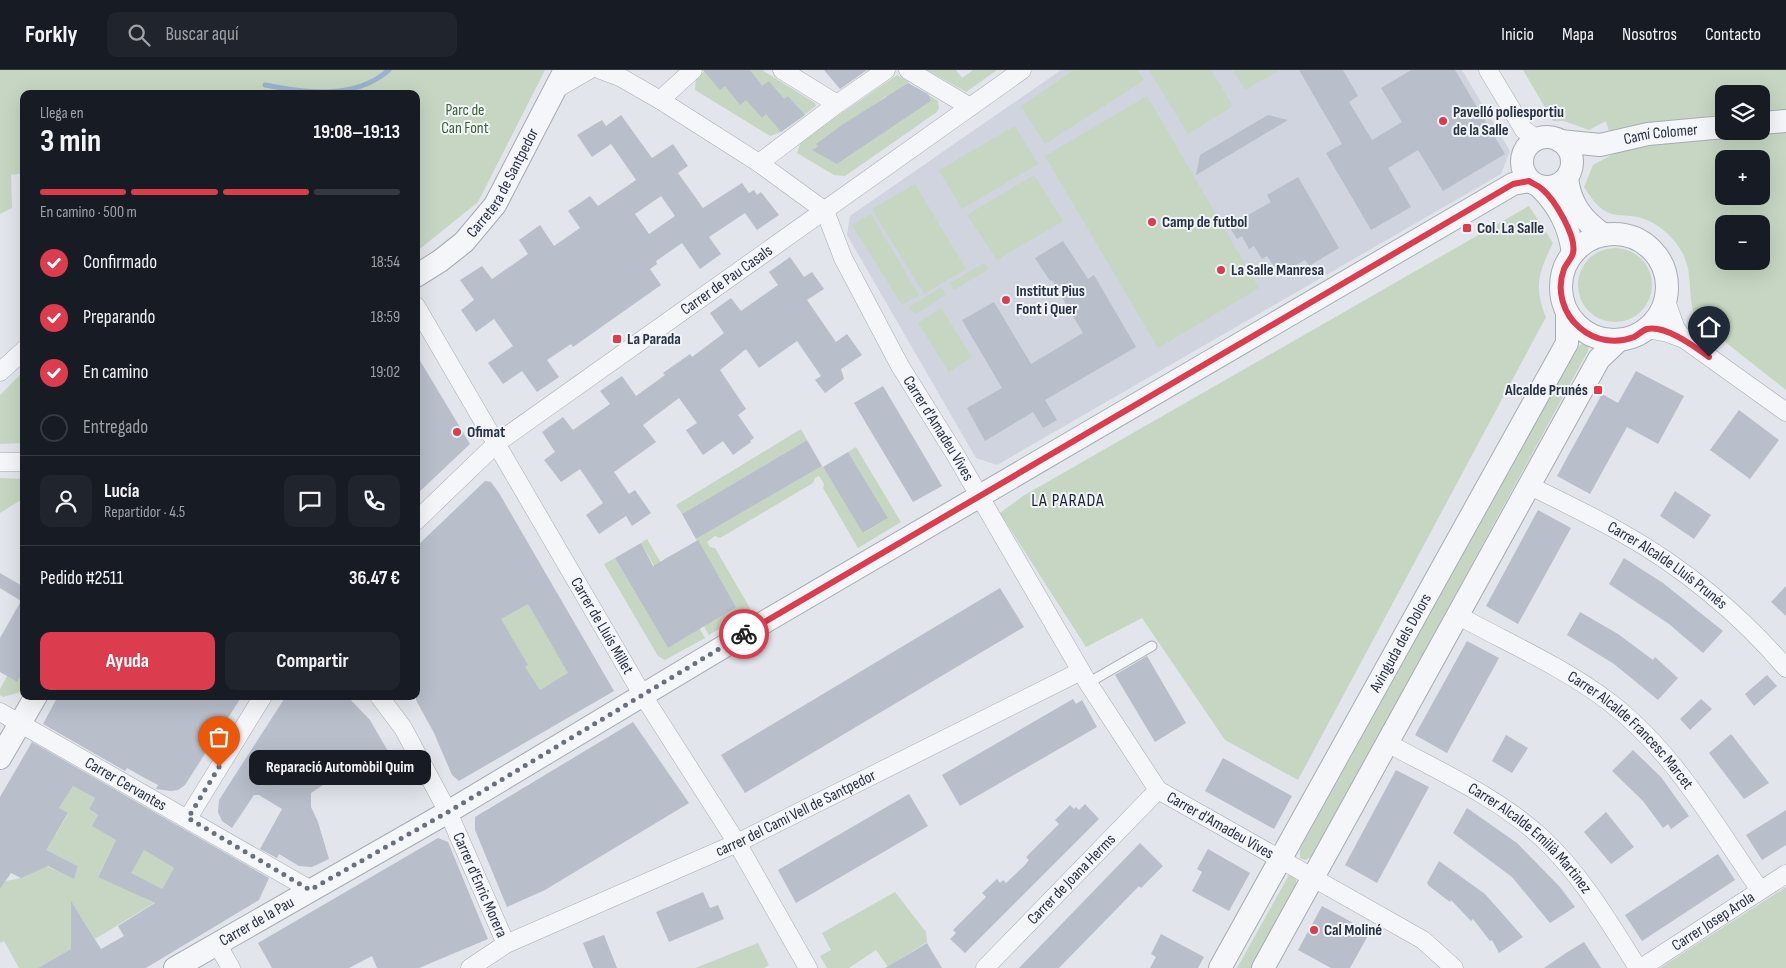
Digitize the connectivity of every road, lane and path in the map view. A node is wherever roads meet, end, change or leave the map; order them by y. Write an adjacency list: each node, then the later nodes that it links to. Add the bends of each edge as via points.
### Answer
1 (589, 70): 10 (street)
2 (602, 70): 9 (street)
3 (692, 70): 11 (street)
4 (782, 70): 12 (street)
5 (886, 70): 12 (street)
6 (908, 70): 13 (street)
7 (1022, 70): 13 (street, Carrer de Pau Casals)
8 (1488, 70): 17 (street, via 1524,130)
9 (619, 73): 11 (street)
10 (562, 79): 26 (street, Carretera de Santpedor, via 495,205 464,242)
11 (660, 100): 20 (street)
12 (837, 104): 20 (street)
13 (970, 106): 23 (street, Carrer de Pau Casals)
14 (1786, 121): 15 (street)
15 (1770, 122)
16 (1715, 127): 19 (street, Camí Colomer, via 1648,134)
17 (1537, 139): 18 (street, via 1549,137); 22 (street, via 1528,146 1522,160 1523,171)
18 (1560, 141): 19 (street, Camí Colomer); 21 (street, via 1571,156)
19 (1600, 145): 21 (street, Camí Colomer, via 1584,156)
20 (759, 163): 23 (street)
21 (1569, 174): 22 (street, via 1553,187); 24 (street, via 1568,192 1577,211)
22 (1535, 184): 25 (street, via 1553,200 1569,230); 40 (street, Carrer de la Pau, via 1513,184)
23 (825, 211): 36 (street, Carrer de Pau Casals); 40 (street, Carrer d'Amadeu Vives, via 843,258 900,366)
24 (1604, 235): 25 (street, via 1587,241); 27 (street, via 1628,236 1653,251 1665,272)
25 (1573, 253): 29 (street, via 1566,263 1561,282)
26 (420, 274)
27 (1666, 301): 30 (street); 31 (street, via 1676,329)
28 (420, 313): 36 (street, Carrer de Lluís Millet)
29 (1567, 313): 32 (street, via 1586,333); 58 (street, Avinguda dels Dolors, via 1567,343)
30 (1648, 329): 31 (street); 32 (street)
31 (1684, 339): 35 (street)
32 (1619, 340): 39 (street, via 1600,359)
33 (20, 354): 34 (street)
34 (0, 372)
35 (1786, 412)
36 (497, 443): 41 (street, Carrer de Pau Casals); 46 (street, Carrer de Lluís Millet)
37 (0, 462): 38 (street)
38 (20, 462)
39 (1530, 486): 42 (street); 44 (street, Carrer Alcalde Lluís Prunés, via 1623,534 1687,576 1731,611)
40 (978, 496): 45 (street, Carrer d'Amadeu Vives); 46 (street, Carrer de la Pau)
41 (420, 517)
42 (1459, 616): 52 (street); 62 (street, Carrer Alcalde Francesc Marcet, via 1583,684 1628,719 1661,750 1696,793)
43 (1152, 646): 45 (lane)
44 (1786, 668)
45 (1084, 677): 54 (street, Carrer d'Amadeu Vives); 57 (street, carrer del Camí Vell de Santpedor)
46 (642, 694): 55 (street, Carrer de la Pau); 57 (street, Carrer de Lluís Millet)
47 (34, 700): 51 (street)
48 (261, 700): 56 (street)
49 (382, 700): 55 (street, Carrer d'Enric Morera, via 403,728)
50 (0, 712): 51 (street, Carrer Cervantes)
51 (20, 724): 53 (street); 56 (street, Carrer Cervantes)
52 (1388, 744): 60 (street); 73 (street, Carrer Alcalde Emilià Martinez, via 1466,784 1540,836 1563,860 1604,914)
53 (0, 758)
54 (1158, 790): 58 (street, Carrer d'Amadeu Vives); 69 (street, Carrer de Joana Herms)
55 (448, 812): 61 (street, Carrer de la Pau); 64 (street, Carrer d'Enric Morera)
56 (188, 818): 61 (street, Carrer Cervantes)
57 (737, 842): 64 (street, carrer del Camí Vell de Santpedor); 68 (street, Carrer de Lluís Millet)
58 (1278, 860): 60 (street, Carrer d'Amadeu Vives); 70 (street, Avinguda dels Dolors)
59 (1786, 874): 62 (street, Carrer Josep Arola)
60 (1313, 878): 71 (street); 72 (street, Carrer d'Amadeu Vives, via 1423,940)
61 (310, 890): 63 (street, Carrer de la Pau)
62 (1760, 890): 73 (street, Carrer Josep Arola)
63 (216, 944): 65 (street, Carrer de la Pau); 66 (street)
64 (506, 944): 67 (street)
65 (175, 968)
66 (230, 968)
67 (470, 968)
68 (808, 968)
69 (985, 968)
70 (1220, 968)
71 (1264, 968)
72 (1454, 968)
73 (1639, 968)

